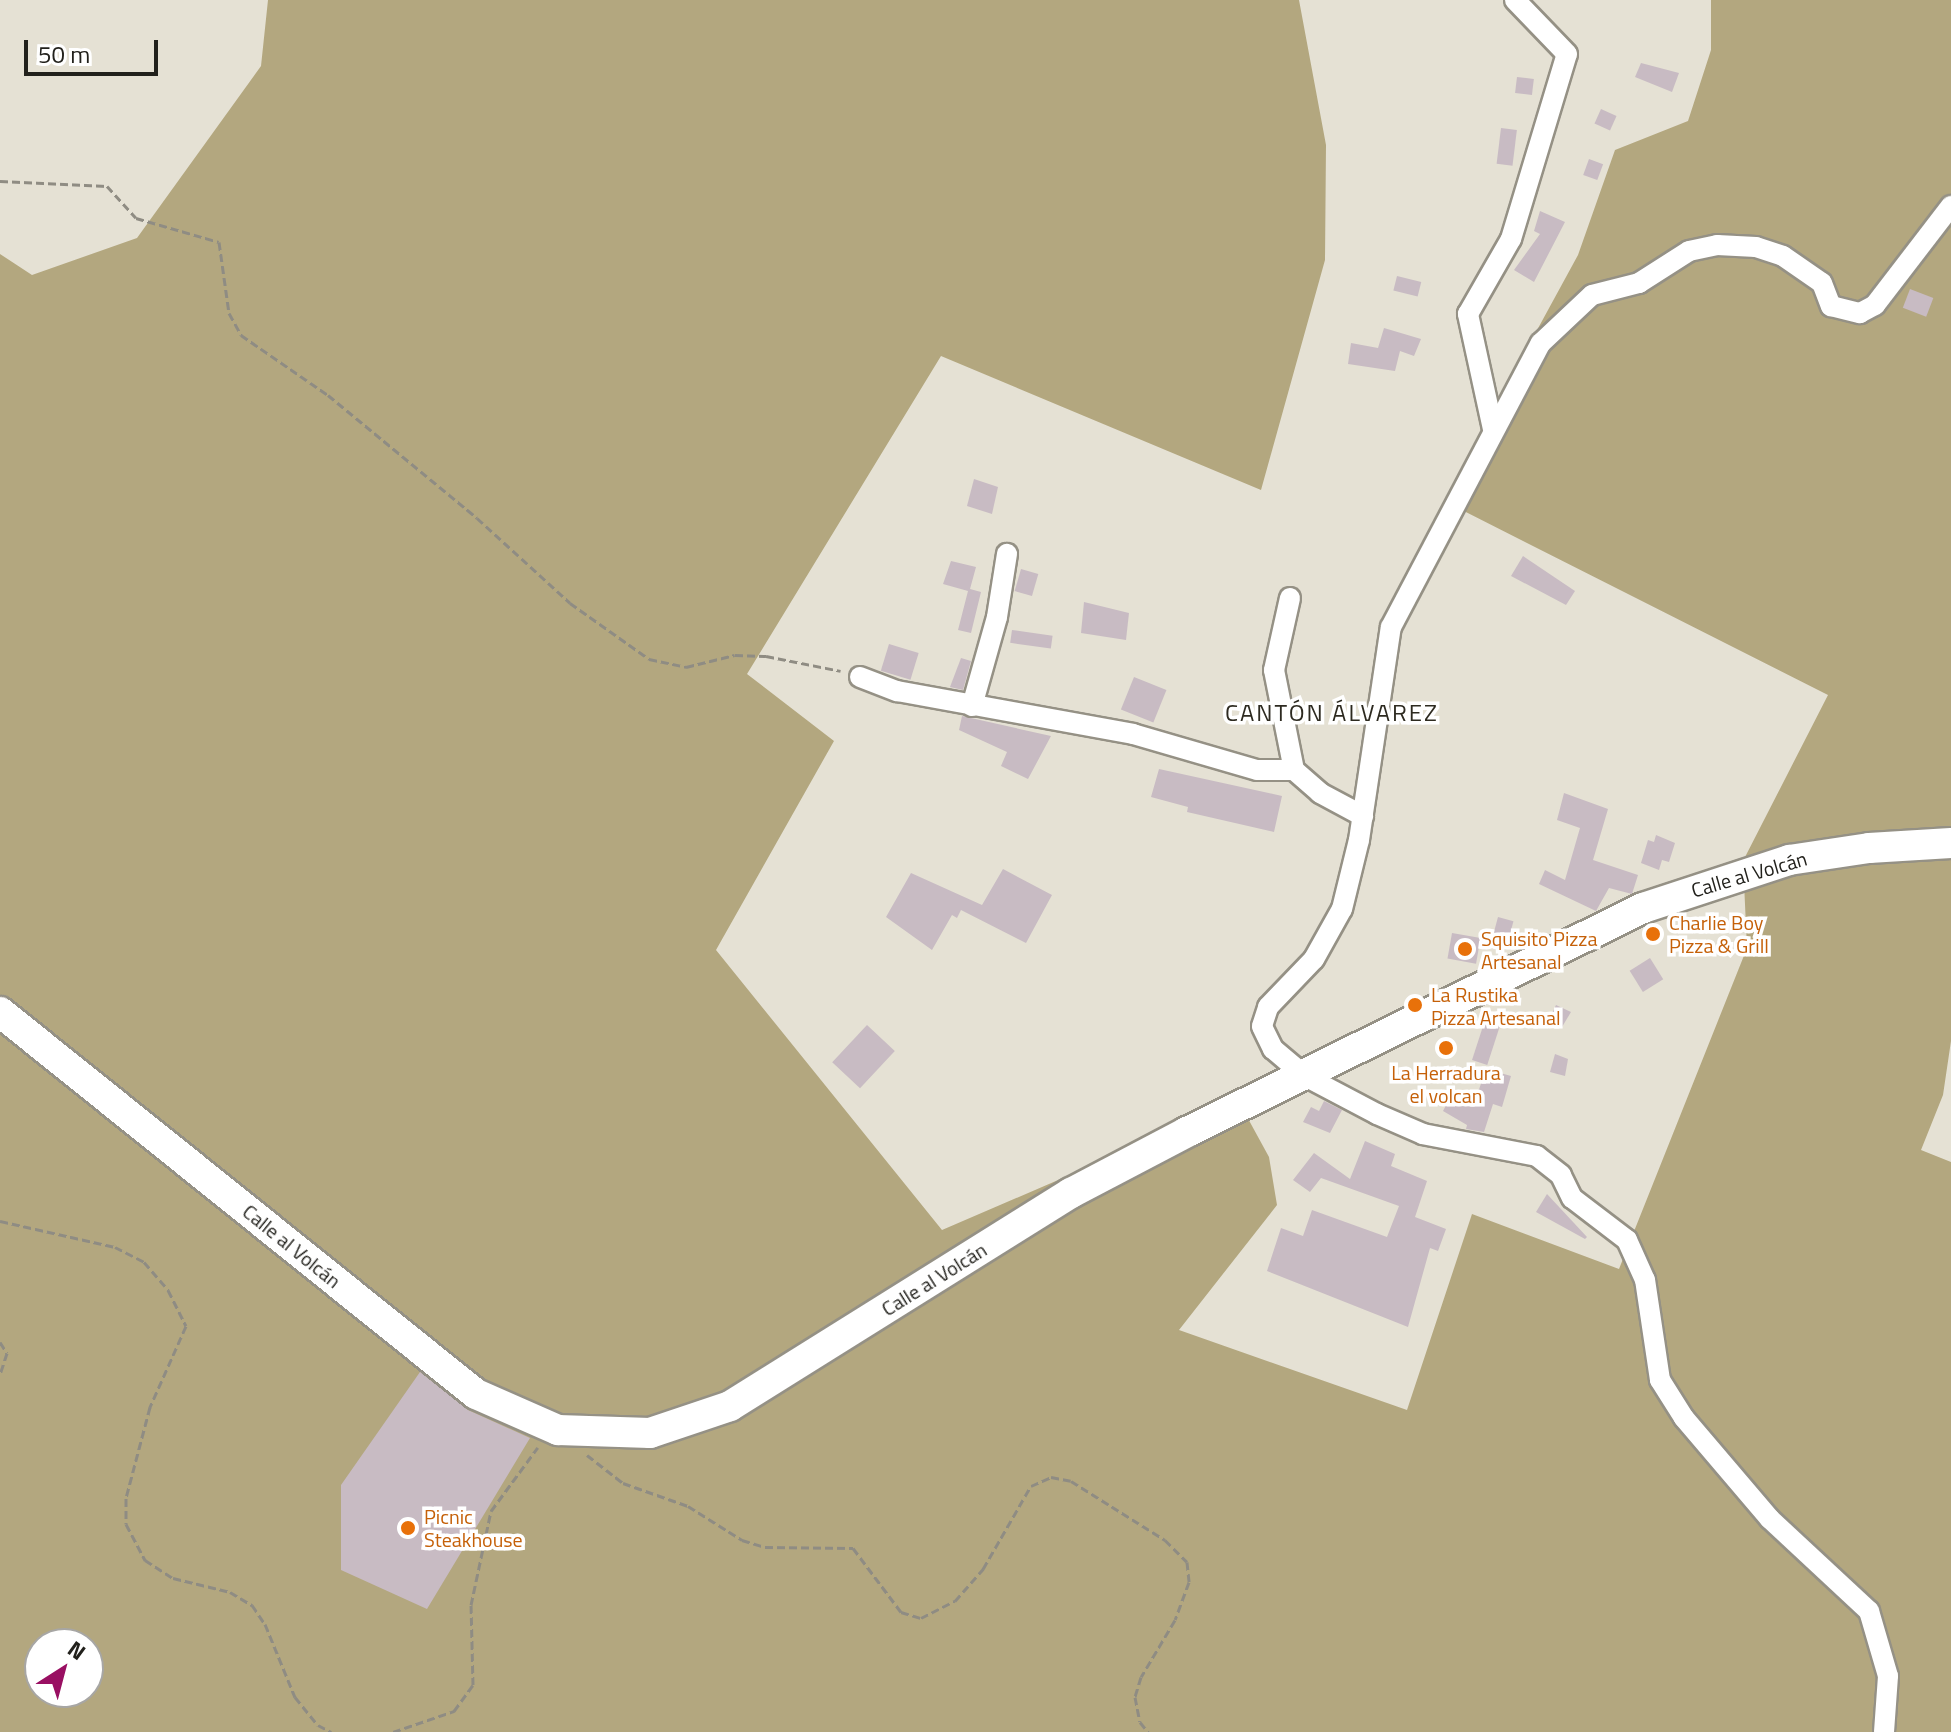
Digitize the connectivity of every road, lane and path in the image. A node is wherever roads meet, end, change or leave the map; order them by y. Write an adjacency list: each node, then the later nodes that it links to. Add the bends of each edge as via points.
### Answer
1 (1515, 0): 4 (street, via 1567,54 1511,239 1468,314)
2 (0, 181): 7 (path, via 107,186 136,218 219,242 229,313 241,335 328,395 502,539 570,603 649,659 686,667 735,655 766,656)
3 (1951, 206): 4 (street, via 1875,305 1860,313 1831,306 1822,283 1783,256 1741,245 1689,251 1650,278 1592,295 1541,343)
4 (1493, 429): 10 (street, via 1391,627)
5 (1007, 554): 8 (street, via 997,617)
6 (1290, 598): 9 (street, via 1274,670)
7 (860, 677): 8 (street, via 897,691)
8 (972, 706): 9 (street, via 1133,734 1257,770)
9 (1294, 770): 10 (street, via 1320,793)
10 (1363, 816): 13 (street, via 1342,909 1314,959 1275,997 1263,1020 1273,1049)
11 (1951, 843): 13 (street, Calle al Volcán, via 1829,853 1724,878 1595,931)
12 (0, 1012): 17 (street, Calle al Volcán, via 476,1394)
13 (1305, 1076): 17 (street, Calle al Volcán, via 1071,1193 730,1406 650,1433); 21 (street, via 1423,1134 1537,1156 1561,1175 1572,1198 1627,1240 1645,1280 1660,1380 1684,1418 1770,1519 1869,1611 1888,1676)
14 (0, 1221): 18 (path, via 115,1247 144,1262 168,1290 186,1326 150,1407 129,1484 126,1524 145,1560 173,1578 230,1592 252,1605 295,1697 318,1725)
15 (0, 1342): 16 (path, via 7,1353)
16 (0, 1375)
17 (558, 1430): 19 (path, via 525,1458 491,1511 471,1605 473,1685 454,1711); 20 (path, via 623,1483 688,1506 742,1540 765,1547 853,1548 901,1612 921,1618 955,1601 983,1569 1031,1486 1051,1477 1071,1481 1165,1540 1187,1562 1189,1582 1175,1620 1135,1697 1140,1722)
18 (331, 1732)
19 (393, 1732)
20 (1148, 1732)
21 (1884, 1732)

